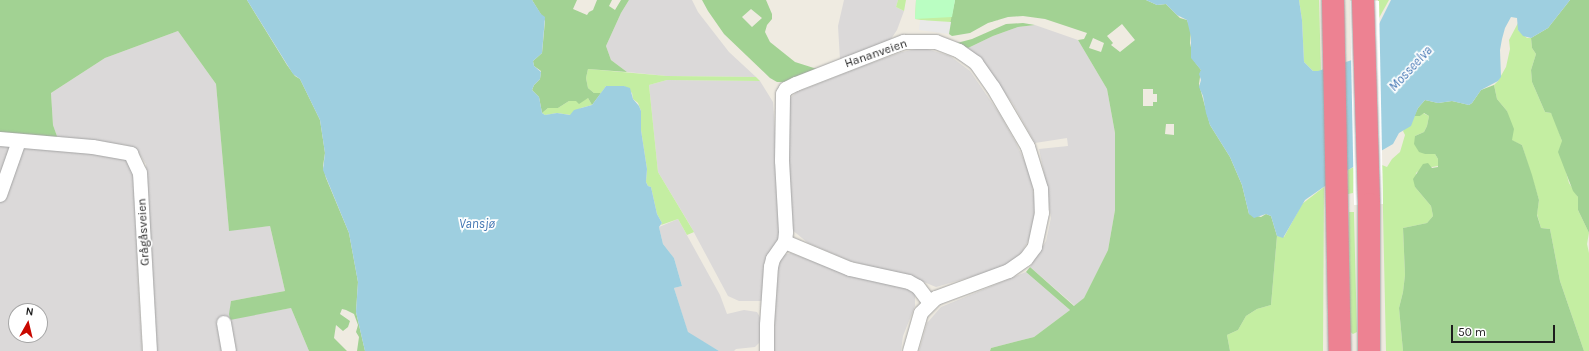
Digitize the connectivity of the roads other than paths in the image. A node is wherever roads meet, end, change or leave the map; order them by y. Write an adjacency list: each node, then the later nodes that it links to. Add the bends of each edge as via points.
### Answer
1 (1333, 0): 13 (highway)
2 (1362, 0): 14 (highway, via 1369,204)
3 (0, 139): 4 (street)
4 (19, 141): 5 (street); 9 (street, Grågåsveien, via 93,147 131,154 140,173)
5 (0, 195)
6 (785, 242): 7 (street, via 850,269 909,282 918,287); 7 (street, Hananveien, via 781,124 782,100 786,89 904,42 936,42 959,51 976,63 1028,147 1041,189 1040,227 1034,247 1016,268 952,291); 11 (street, via 773,259 771,267)
7 (930, 303): 12 (street, Hananveien, via 921,313)
8 (224, 323): 10 (street)
9 (150, 351)
10 (229, 351)
11 (767, 351)
12 (910, 351)
13 (1340, 351)
14 (1369, 351)

